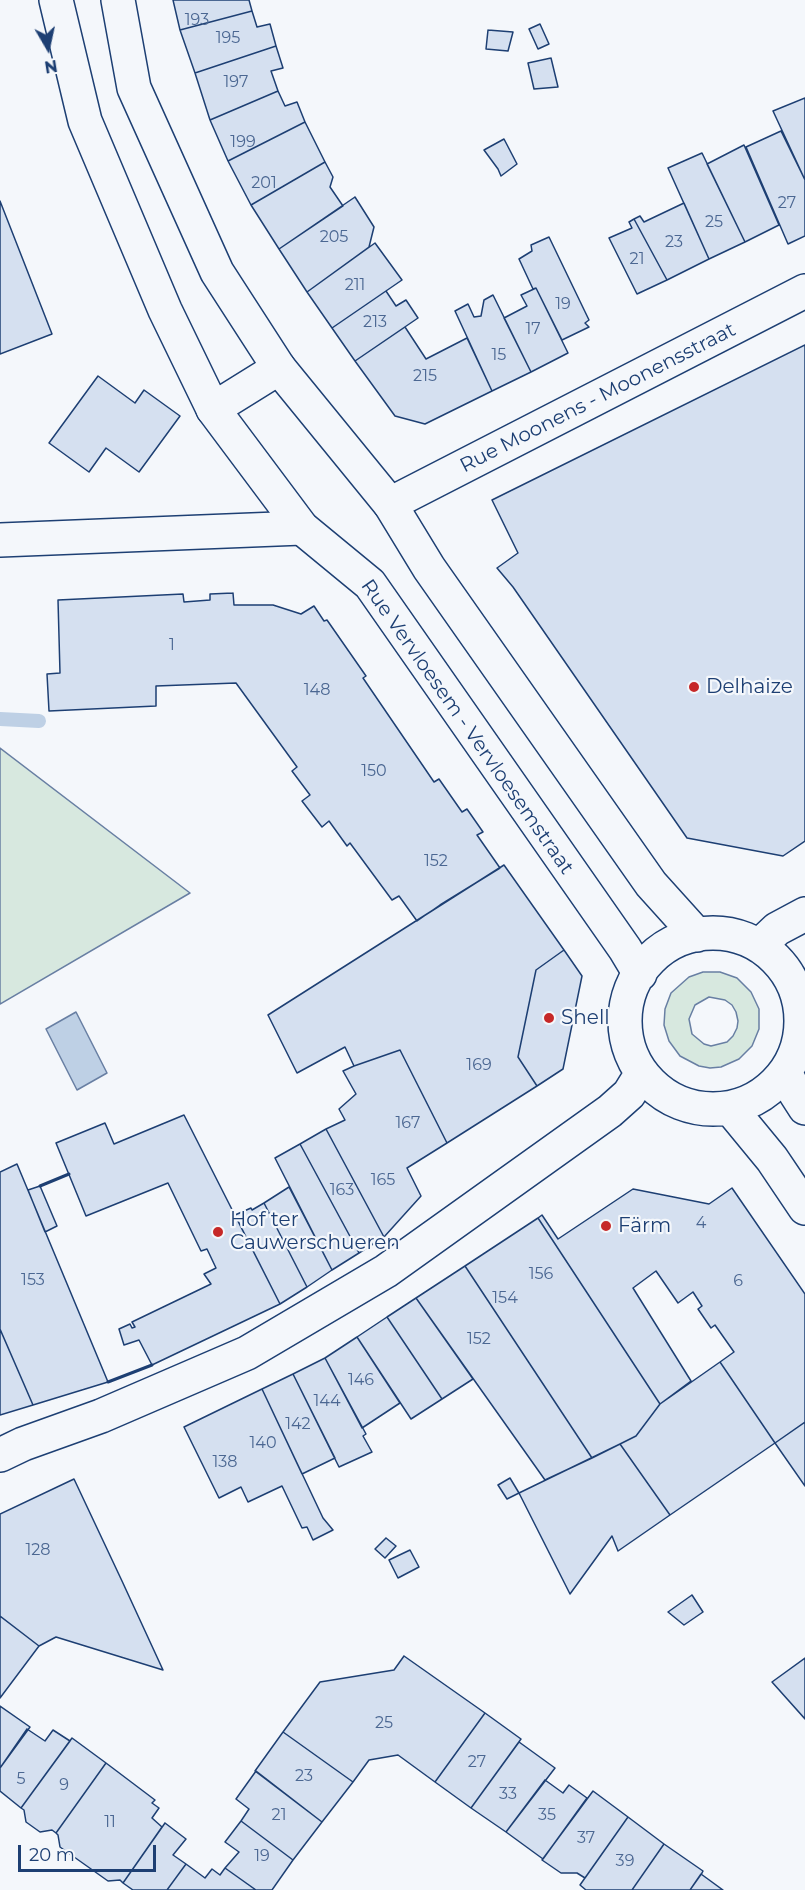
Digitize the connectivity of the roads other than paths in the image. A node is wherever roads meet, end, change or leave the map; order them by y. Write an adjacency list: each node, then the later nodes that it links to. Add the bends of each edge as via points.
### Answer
1 (56, 0): 5 (street, Rue Vervloesem - Vervloesemstraat, via 85,121 165,309)
2 (118, 0): 4 (street, via 134,88 217,272)
3 (805, 291): 6 (street, Rue Moonens - Moonensstraat)
4 (279, 368): 5 (street); 6 (street)
5 (213, 409): 7 (street, Rue Vervloesem - Vervloesemstraat)
6 (390, 504): 10 (street, via 429,568 651,884)
7 (302, 528): 8 (street); 12 (street, Rue Vervloesem - Vervloesemstraat, via 370,584)
8 (0, 540)
9 (805, 914): 11 (street, via 777,929)
10 (697, 935): 11 (street, via 729,935); 12 (street, via 659,952)
11 (759, 946): 13 (street, via 784,970)
12 (640, 974): 15 (street, via 632,986 625,1024 629,1046)
13 (802, 999): 14 (street, via 799,1039)
14 (785, 1072): 16 (street, via 762,1094); 17 (street)
15 (642, 1073): 16 (street, via 672,1099 690,1106); 19 (street, via 629,1094 610,1111 386,1271 247,1353)
16 (730, 1108): 18 (street)
17 (805, 1108)
18 (805, 1208)
19 (0, 1455)

